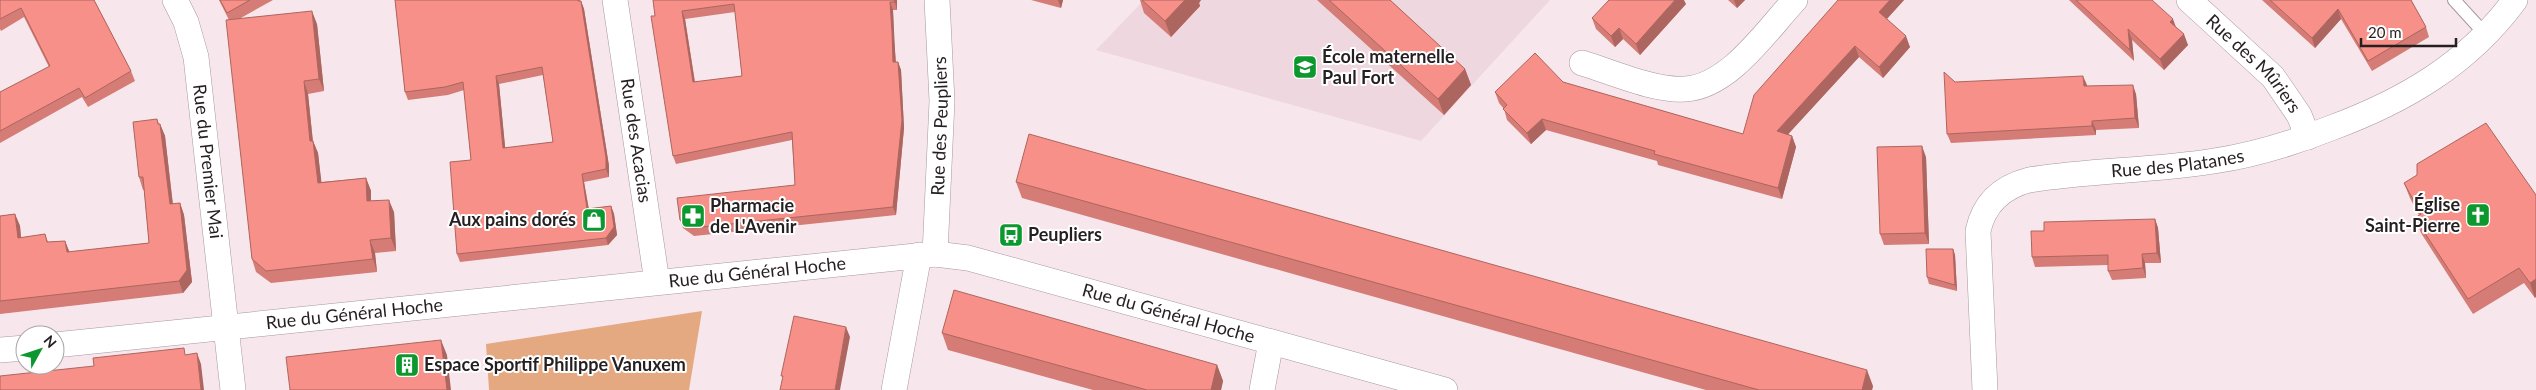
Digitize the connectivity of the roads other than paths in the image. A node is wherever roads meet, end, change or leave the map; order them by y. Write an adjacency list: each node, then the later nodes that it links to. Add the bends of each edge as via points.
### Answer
1 (175, 0): 13 (street, Rue du Premier Mai, via 186,22 196,57)
2 (615, 0): 12 (street, Rue des Acacias)
3 (937, 0): 11 (street, Rue des Peupliers, via 942,102)
4 (1795, 0): 9 (street, via 1738,63 1700,86 1685,89 1665,87)
5 (2189, 0): 10 (street, Rue des Mûriers, via 2272,77 2299,116)
6 (2454, 0): 8 (lane)
7 (2515, 0): 8 (street, Rue des Platanes)
8 (2486, 35): 10 (street, Rue des Platanes, via 2455,64 2400,98)
9 (1582, 63)
10 (2308, 137): 22 (street, Rue des Platanes, via 2214,161 2029,180 2017,183 1996,196 1987,208 1978,231)
11 (927, 254): 12 (street, Rue du Général Hoche); 14 (street, Rue du Général Hoche, via 968,258); 19 (street, Rue des Peupliers)
12 (658, 282): 13 (street, Rue du Général Hoche)
13 (226, 327): 15 (street, Rue du Général Hoche); 18 (street, Rue du Premier Mai)
14 (1271, 342): 20 (street); 21 (street, Rue du Général Hoche)
15 (65, 344)
16 (15, 349): 17 (street)
17 (0, 350)
18 (233, 390)
19 (894, 390)
20 (1262, 390)
21 (1445, 390)
22 (1985, 390)

